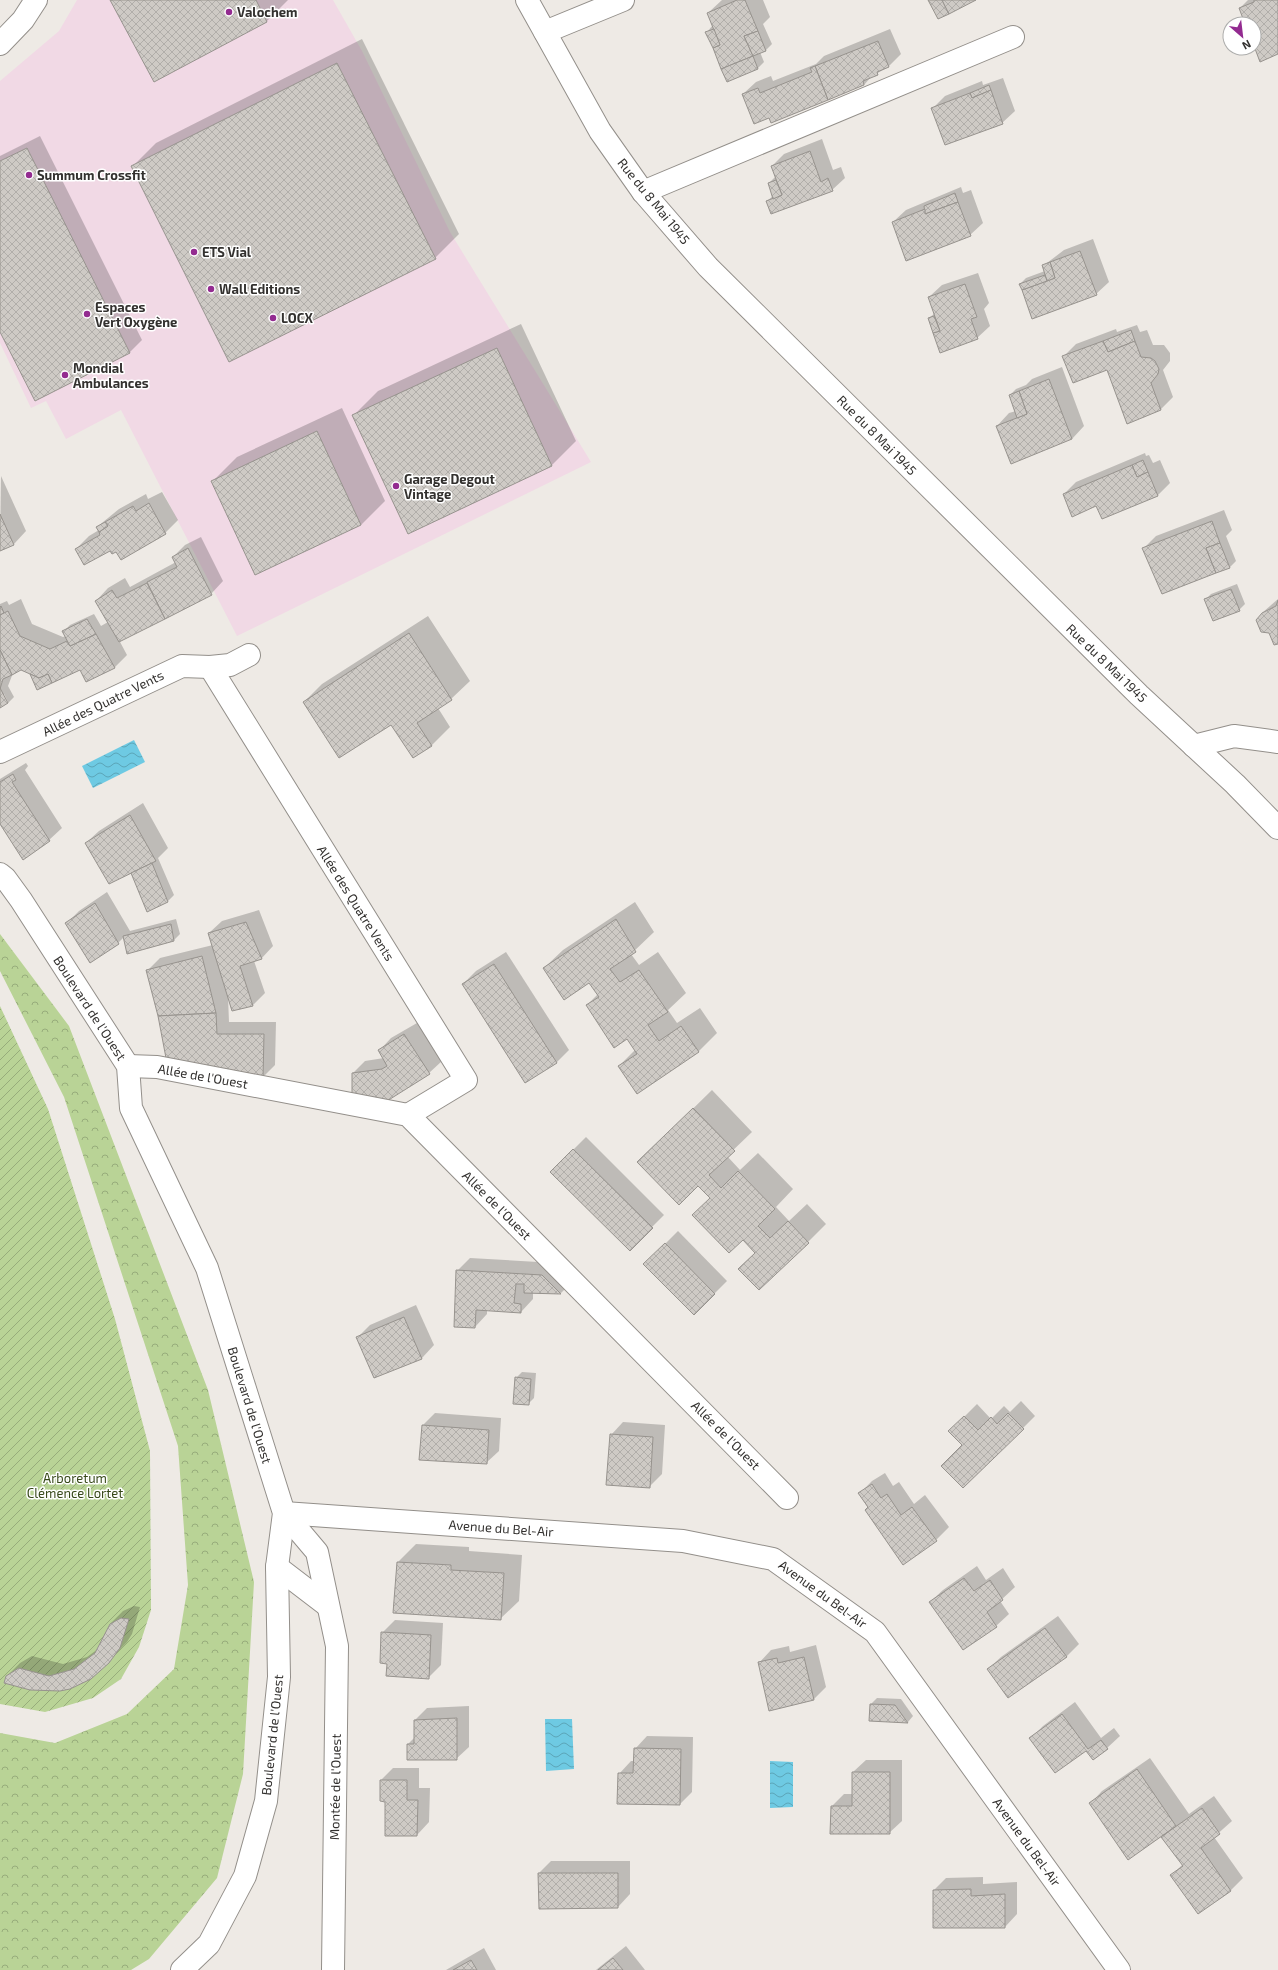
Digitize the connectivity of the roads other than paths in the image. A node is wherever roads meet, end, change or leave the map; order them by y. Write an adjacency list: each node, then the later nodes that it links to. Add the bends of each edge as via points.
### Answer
1 (36, 0): 6 (street, via 23,20)
2 (528, 0): 4 (street, Rue du 8 Mai 1945)
3 (623, 0): 4 (street)
4 (545, 32): 7 (street, Rue du 8 Mai 1945, via 600,131)
5 (1013, 37): 7 (street)
6 (0, 44)
7 (643, 192): 11 (street, Rue du 8 Mai 1945, via 708,267)
8 (249, 655): 9 (street, Allée des Quatre Vents, via 230,665)
9 (210, 667): 12 (street, Allée des Quatre Vents, via 182,666); 16 (street, Allée des Quatre Vents, via 466,1080)
10 (1278, 742): 11 (street, via 1234,736)
11 (1194, 746): 13 (street, Rue du 8 Mai 1945, via 1236,784)
12 (0, 752)
13 (1278, 828)
14 (0, 874): 15 (street, Boulevard de l'Ouest, via 21,900)
15 (128, 1066): 16 (street, Allée de l'Ouest, via 157,1066); 18 (street, Boulevard de l'Ouest, via 131,1108 207,1268)
16 (408, 1115): 17 (street, Allée de l'Ouest)
17 (788, 1498)
18 (284, 1513): 19 (street, Boulevard de l'Ouest); 20 (street, Montée de l'Ouest, via 317,1552); 23 (street, Avenue du Bel-Air, via 683,1541 773,1558 875,1632)
19 (277, 1567): 20 (street); 21 (street, Boulevard de l'Ouest, via 279,1677 266,1801 245,1876 208,1944)
20 (328, 1606): 22 (street, Montée de l'Ouest, via 337,1646)
21 (182, 1970)
22 (333, 1970)
23 (1119, 1970)

